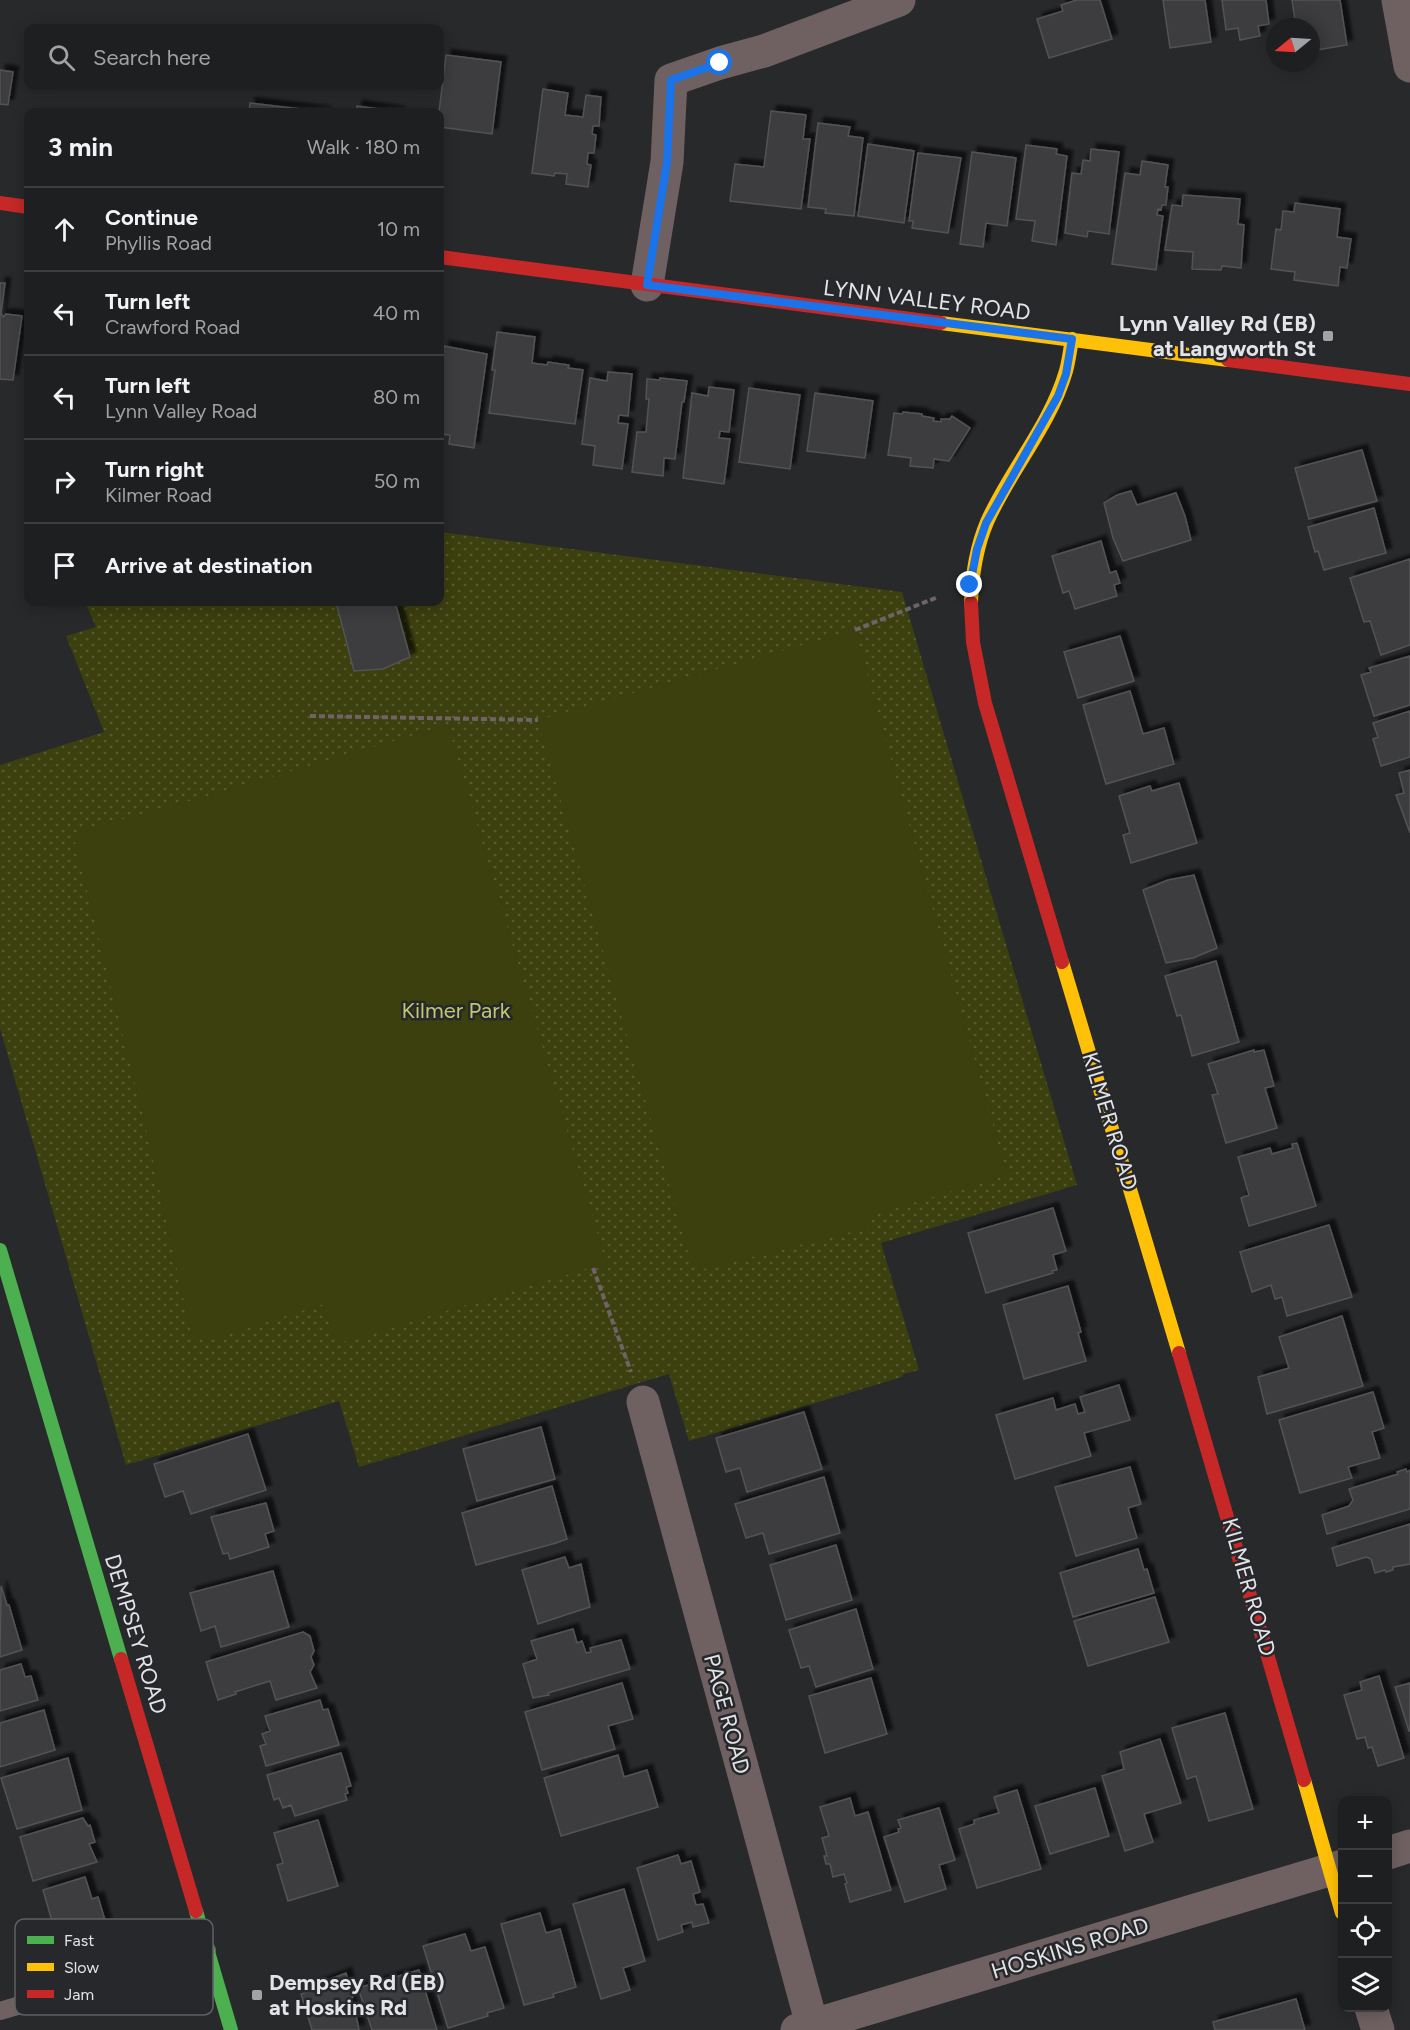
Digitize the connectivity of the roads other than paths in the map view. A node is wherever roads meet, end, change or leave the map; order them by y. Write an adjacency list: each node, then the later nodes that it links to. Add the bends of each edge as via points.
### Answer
1 (899, 0): 7 (street, via 764,51 671,80 667,162)
2 (1398, 0): 3 (street)
3 (1410, 66)
4 (0, 203): 5 (street)
5 (24, 206)
6 (444, 258): 7 (street, LYNN VALLEY ROAD)
7 (647, 285): 8 (street, LYNN VALLEY ROAD)
8 (1072, 339): 9 (street, LYNN VALLEY ROAD); 14 (street, KILMER ROAD, via 1058,396 986,523 977,549 970,585 970,634 994,736 1312,1803)
9 (1410, 384)
10 (0, 1250): 16 (street, DEMPSEY ROAD)
11 (643, 1402): 21 (street, PAGE ROAD)
12 (1410, 1846): 13 (street)
13 (1392, 1852)
14 (1336, 1868): 15 (street, KILMER ROAD); 21 (street, HOSKINS ROAD)
15 (1341, 1904)
16 (198, 1919)
17 (213, 1970): 22 (street, DEMPSEY ROAD)
18 (15, 2007): 19 (lane)
19 (0, 2011)
20 (1373, 2012): 23 (street)
21 (804, 2028)
22 (231, 2030)
23 (1378, 2030)

